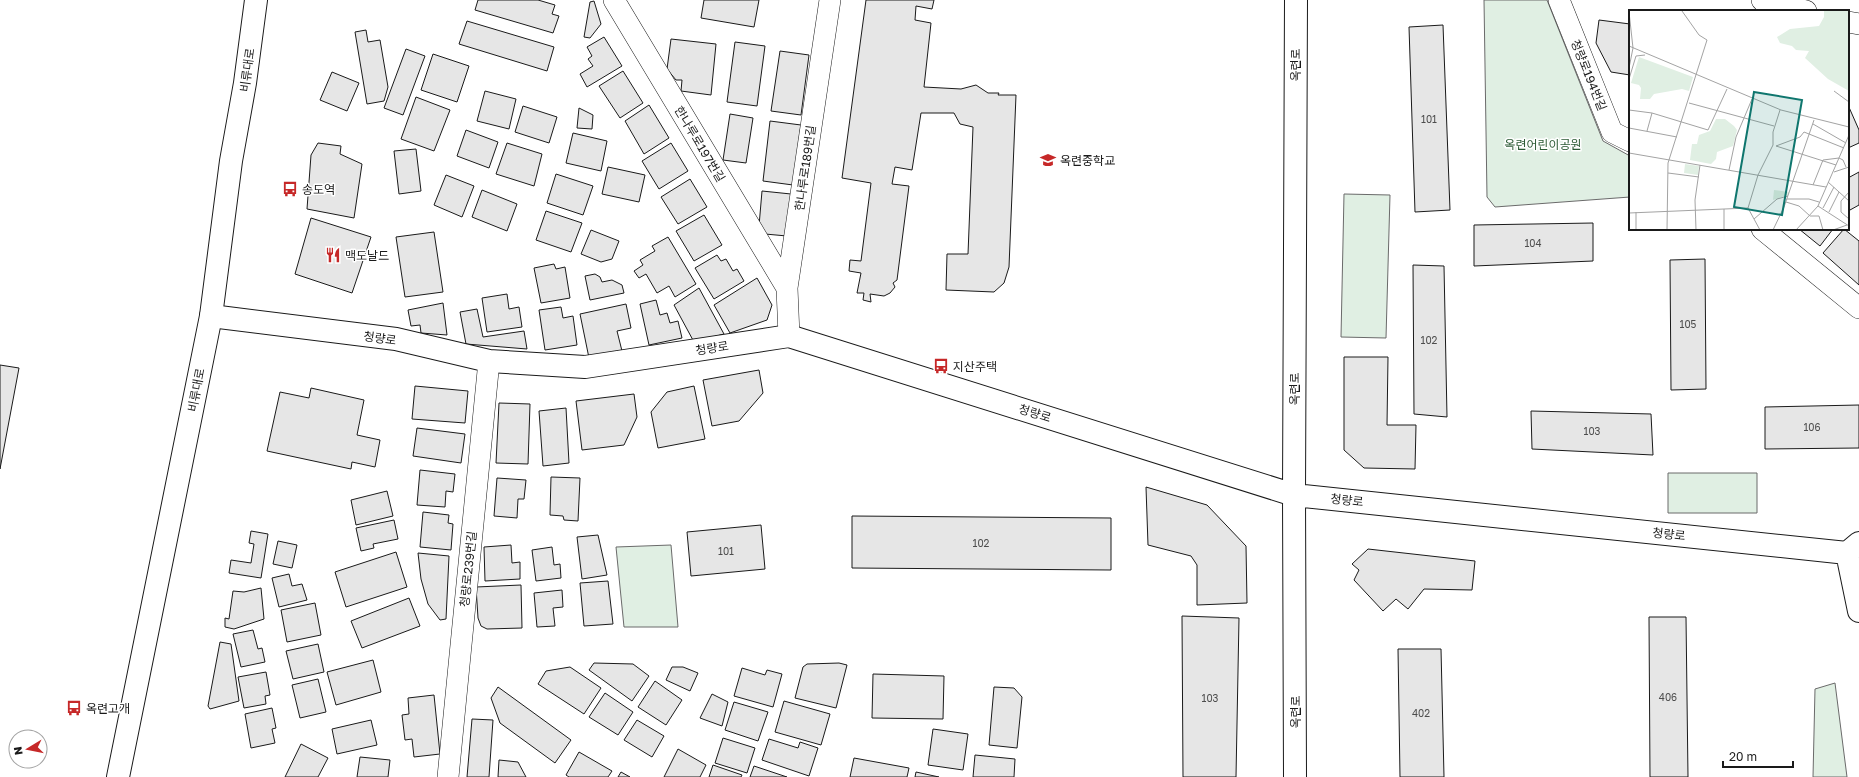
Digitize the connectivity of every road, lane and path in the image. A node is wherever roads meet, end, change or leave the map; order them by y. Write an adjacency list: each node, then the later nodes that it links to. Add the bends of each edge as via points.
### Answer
1 (256, 0): 14 (street, 비류대로)
2 (614, 0): 12 (street, 한나루로197번길)
3 (830, 0): 12 (street, 한나루로189번길)
4 (1296, 0): 17 (street, 옥련로)
5 (1559, 0): 10 (street, 청량로194번길, via 1612,132)
6 (1762, 0): 7 (street)
7 (1802, 10)
8 (1849, 22): 9 (street)
9 (1859, 24)
10 (1629, 141)
11 (1763, 230): 13 (street)
12 (787, 288): 15 (street, 한나루로189번길)
13 (1859, 308)
14 (211, 316): 16 (street, 청량로, via 396,339); 20 (street, 비류대로)
15 (789, 336): 16 (street, 청량로, via 585,367); 17 (street, 청량로)
16 (489, 361): 21 (street, 청량로239번길)
17 (1294, 495): 18 (street, 청량로); 22 (street, 옥련로)
18 (1853, 548): 19 (street)
19 (1859, 611)
20 (118, 777)
21 (448, 777)
22 (1295, 777)

